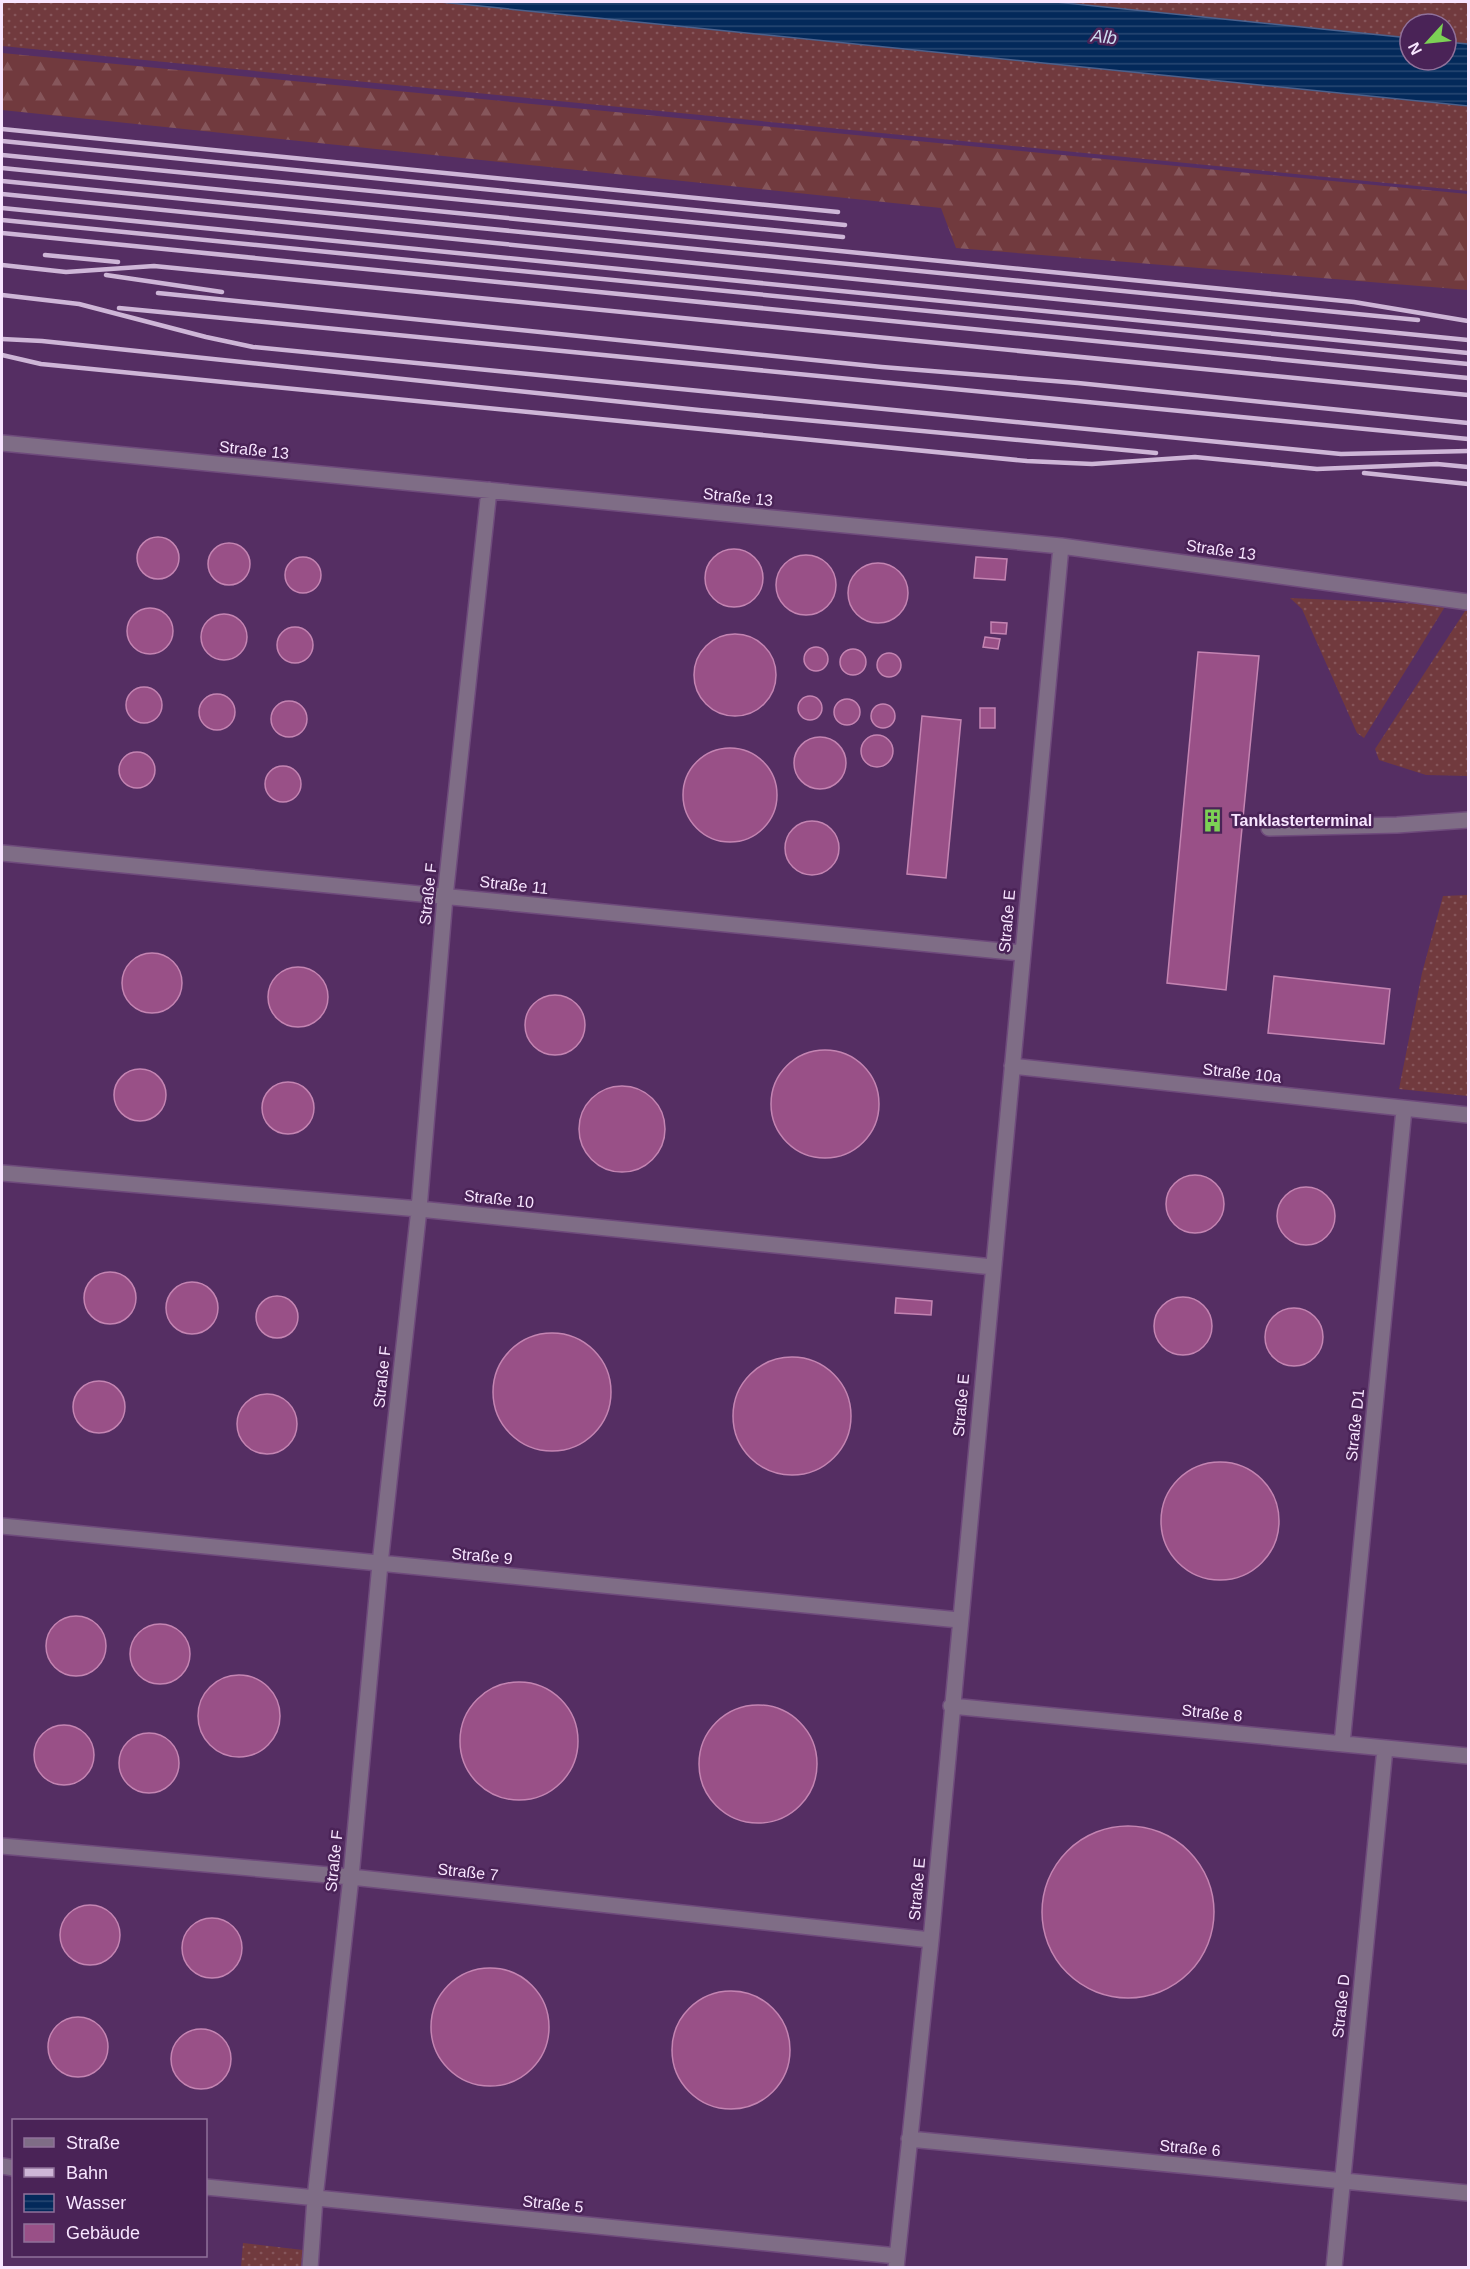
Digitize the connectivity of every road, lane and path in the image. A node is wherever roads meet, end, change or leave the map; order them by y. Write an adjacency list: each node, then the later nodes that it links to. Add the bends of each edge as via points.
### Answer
1 (2, 443): 2 (lane, Straße 13)
2 (489, 490): 3 (lane, Straße 13); 8 (lane, Straße F)
3 (1061, 546): 4 (lane, Straße 13); 9 (lane, Straße E)
4 (1468, 602)
5 (1468, 820): 6 (lane)
6 (1269, 828)
7 (2, 853): 8 (lane, Straße 11)
8 (445, 897): 9 (lane, Straße 11); 14 (lane, Straße F)
9 (1022, 953): 10 (lane, Straße E)
10 (1012, 1066): 11 (lane, Straße 10a); 15 (lane, Straße E)
11 (1404, 1109): 12 (lane, Straße 10a); 20 (lane, Straße D1)
12 (1468, 1115)
13 (2, 1173): 14 (lane, Straße 10)
14 (419, 1209): 15 (lane, Straße 10); 17 (lane, Straße F)
15 (993, 1267): 18 (lane, Straße E)
16 (2, 1526): 17 (lane, Straße 9)
17 (380, 1564): 18 (lane, Straße 9); 24 (lane, Straße F)
18 (959, 1620): 19 (lane, Straße E)
19 (951, 1706): 20 (lane, Straße 8); 25 (lane, Straße E)
20 (1342, 1744): 21 (lane, Straße 8)
21 (1385, 1748): 22 (lane, Straße 8); 27 (lane, Straße D)
22 (1468, 1756)
23 (2, 1846): 24 (lane, Straße 7)
24 (351, 1877): 25 (lane, Straße 7); 30 (lane, Straße F)
25 (931, 1940): 26 (lane, Straße E)
26 (909, 2139): 27 (lane, Straße 6); 31 (lane, Straße E)
27 (1342, 2181): 29 (lane, Straße 6); 33 (lane, Straße D)
28 (207, 2187): 30 (lane, Straße 5)
29 (1468, 2193)
30 (315, 2198): 31 (lane, Straße 5); 32 (lane, Straße F)
31 (896, 2262)
32 (310, 2268)
33 (1334, 2268)

